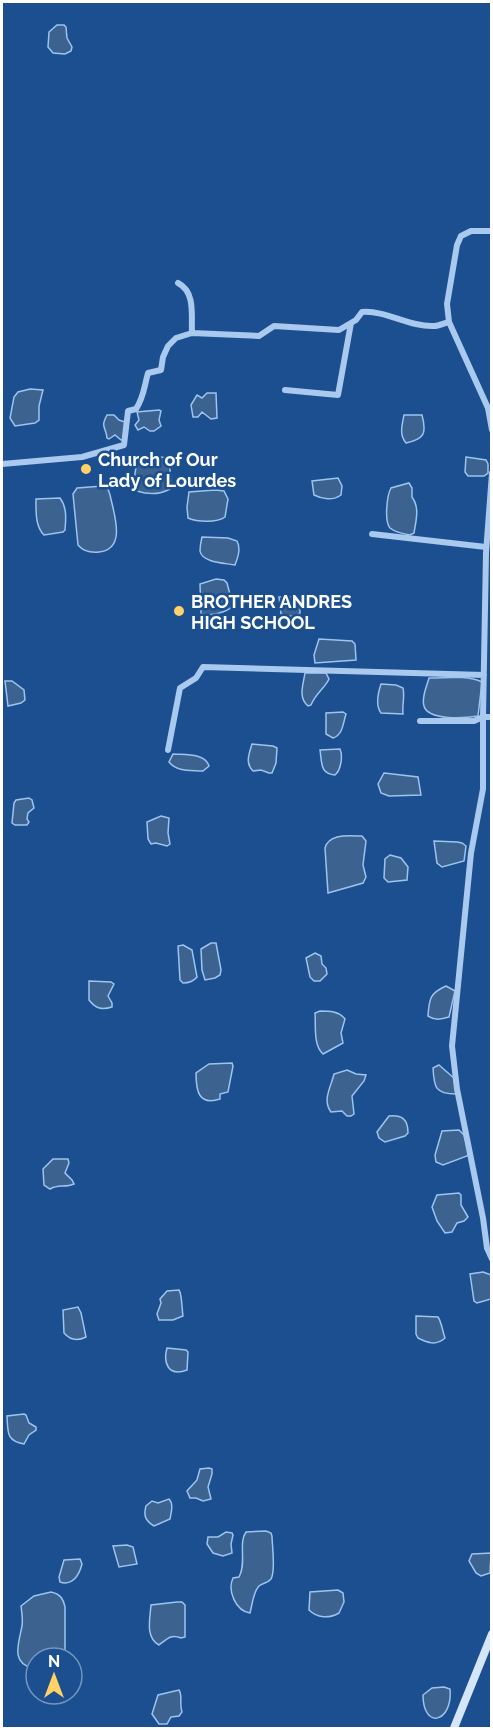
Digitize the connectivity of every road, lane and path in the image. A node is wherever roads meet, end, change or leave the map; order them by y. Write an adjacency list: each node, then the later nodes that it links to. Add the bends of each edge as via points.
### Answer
1 (492, 231): 3 (street, via 471,231 461,236 447,304)
2 (178, 283): 5 (street, via 190,295)
3 (448, 322): 4 (street, via 427,325 374,311 362,312); 7 (street)
4 (351, 323): 5 (street, via 339,330 274,326 258,336); 6 (street, via 338,395)
5 (192, 333): 9 (street, via 176,338 168,346 161,370 148,373 143,399 136,410 128,411 124,445 82,457)
6 (285, 390)
7 (490, 408): 8 (street)
8 (492, 430)
9 (2, 464)
10 (492, 473): 12 (street)
11 (372, 534): 12 (street)
12 (486, 547): 13 (street)
13 (484, 675): 14 (street); 17 (street, via 203,667 196,678 180,688)
14 (483, 717): 15 (street); 16 (street, via 474,721); 18 (street, via 483,789 471,853 452,1046 457,1089)
15 (492, 717)
16 (420, 722)
17 (168, 750)
18 (492, 1259)
19 (492, 1634): 20 (main road)
20 (454, 1728)

